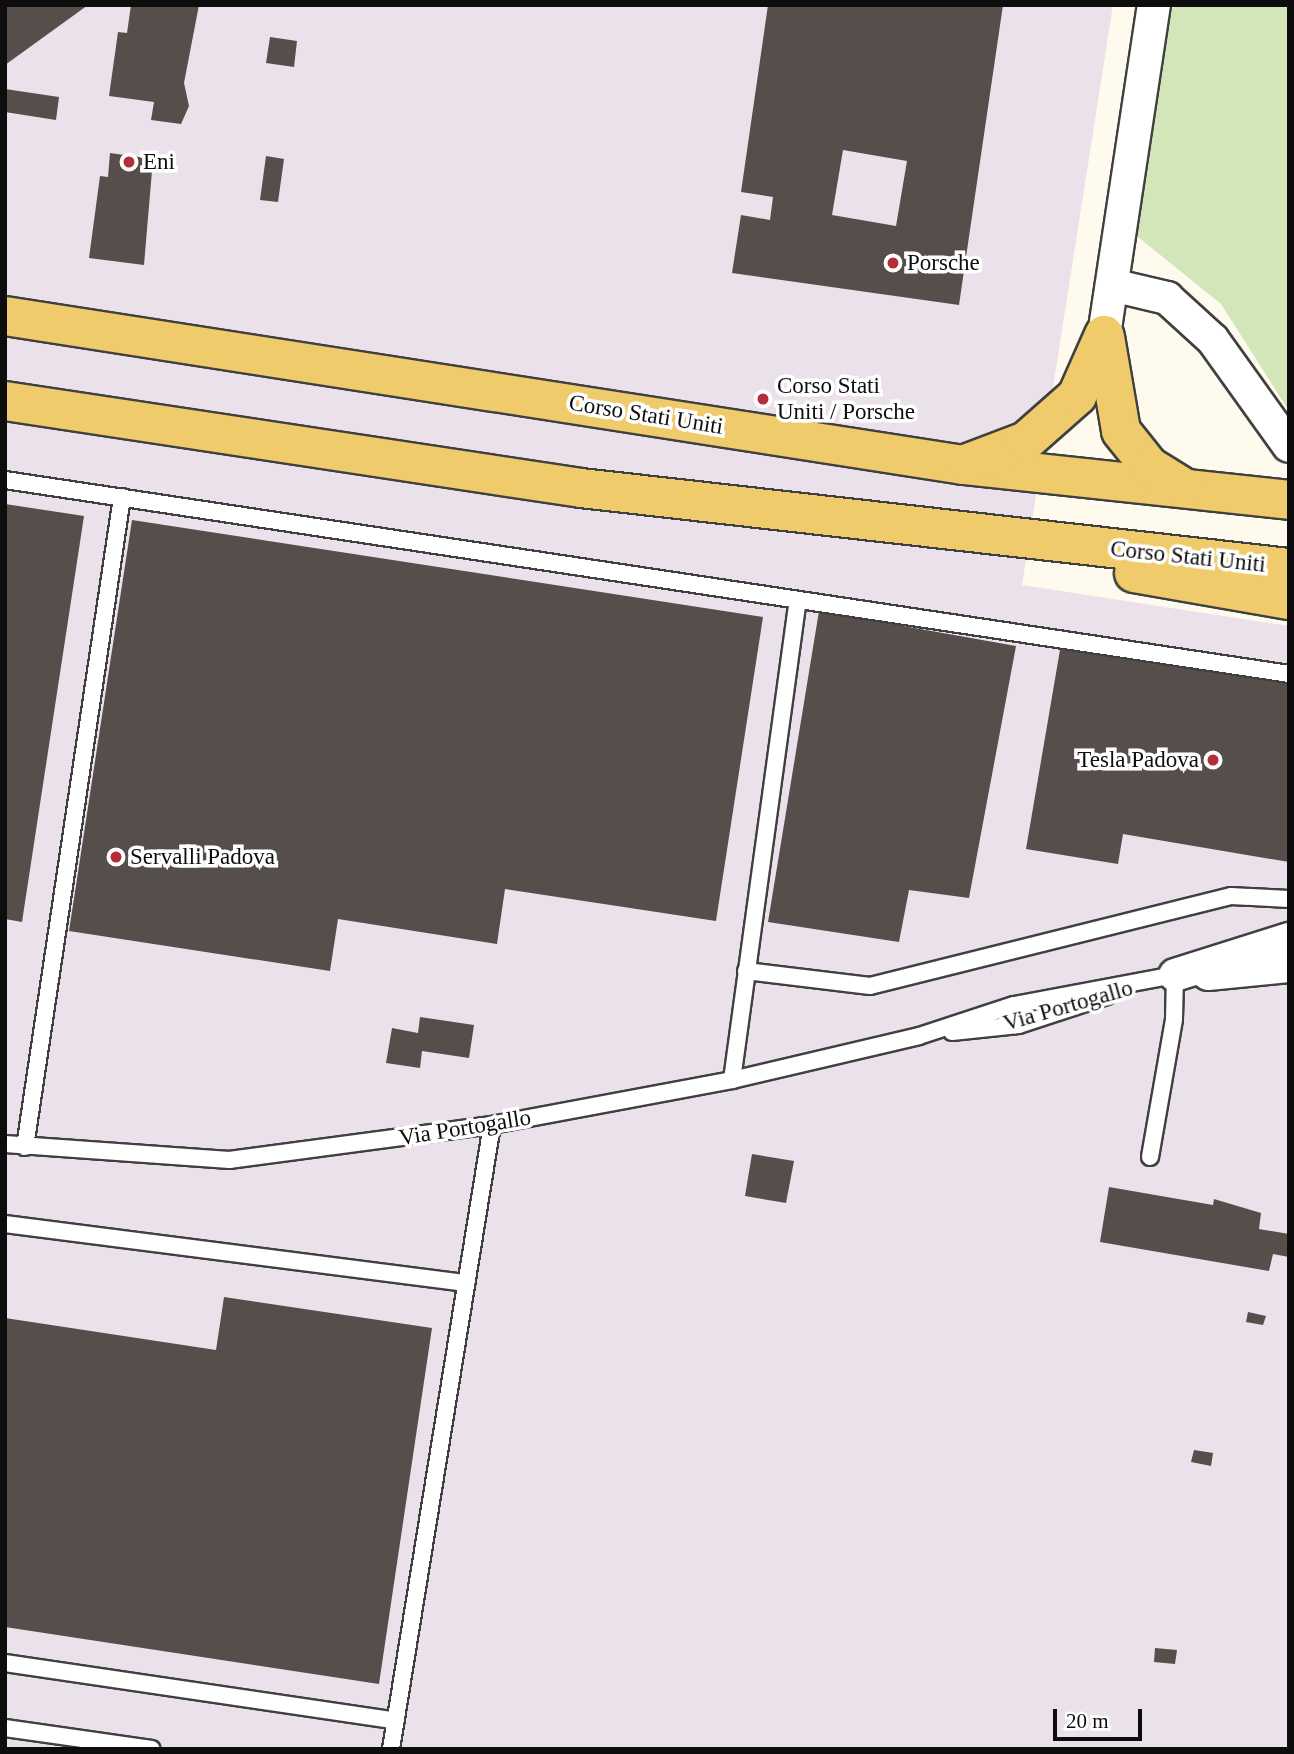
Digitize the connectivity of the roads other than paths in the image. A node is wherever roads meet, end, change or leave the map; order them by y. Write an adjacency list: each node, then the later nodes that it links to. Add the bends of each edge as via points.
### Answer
1 (1154, 5): 2 (street)
2 (1112, 285): 4 (street); 6 (street, via 1167,298 1213,340)
3 (5, 316): 7 (main road, Corso Stati Uniti)
4 (1104, 335): 7 (main road, via 1077,396 1049,422 1026,440); 10 (main road, via 1121,431 1149,466)
5 (5, 401): 14 (main road, Corso Stati Uniti, via 581,488)
6 (1289, 446)
7 (963, 465): 8 (main road, Corso Stati Uniti)
8 (1068, 479): 10 (main road, Corso Stati Uniti); 13 (main road)
9 (5, 480): 11 (lane)
10 (1185, 489): 12 (main road, Corso Stati Uniti)
11 (122, 497): 17 (lane); 27 (lane)
12 (1289, 500)
13 (1289, 510)
14 (881, 524): 15 (main road, Corso Stati Uniti); 16 (main road)
15 (1289, 568)
16 (1289, 600)
17 (798, 601): 18 (lane); 22 (lane)
18 (1289, 674)
19 (1289, 899): 22 (lane, via 1231,896 870,986)
20 (1289, 939): 23 (street, Via Portogallo)
21 (1289, 966): 23 (street, Via Portogallo)
22 (746, 971): 24 (lane)
23 (1175, 975): 24 (lane, Via Portogallo, via 1014,1005 919,1036); 28 (lane, via 1174,1019)
24 (732, 1080): 25 (lane, Via Portogallo)
25 (492, 1125): 27 (lane, Via Portogallo, via 229,1160); 30 (lane)
26 (5, 1144): 27 (lane, Via Portogallo)
27 (25, 1147)
28 (1150, 1157)
29 (5, 1224): 30 (lane)
30 (466, 1283): 32 (lane)
31 (5, 1663): 32 (lane)
32 (396, 1721): 35 (lane)
33 (5, 1728): 34 (lane)
34 (152, 1749)
35 (391, 1749)

